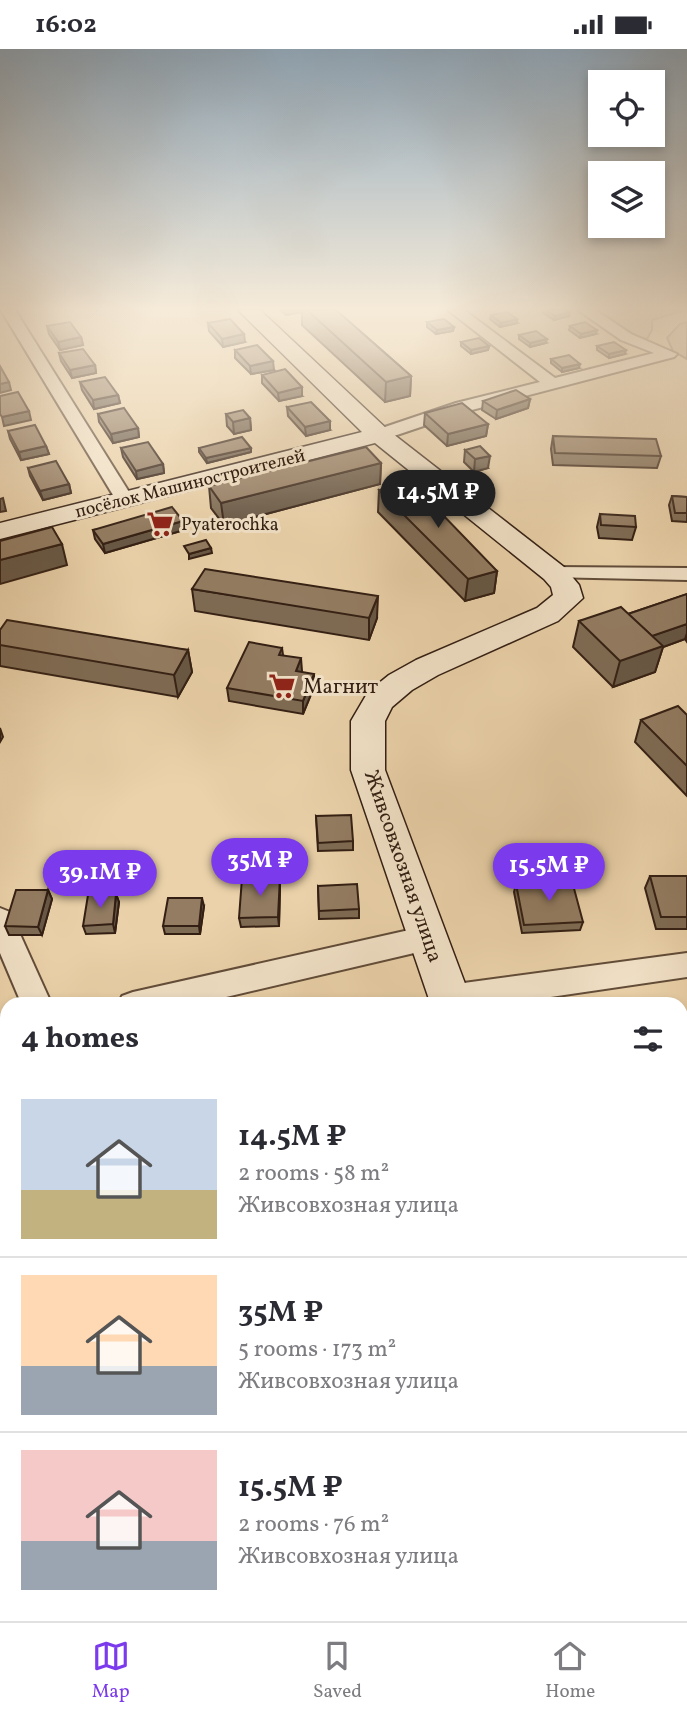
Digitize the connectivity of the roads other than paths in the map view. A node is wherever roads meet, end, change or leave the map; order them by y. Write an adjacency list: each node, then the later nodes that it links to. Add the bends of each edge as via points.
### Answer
1 (53, 383): 5 (street)
2 (325, 383): 4 (street)
3 (545, 383): 4 (street)
4 (379, 435): 5 (street, посёлок Машиностроителей); 7 (street)
5 (125, 499): 6 (street, посёлок Машиностроителей)
6 (0, 531)
7 (554, 573): 8 (street); 10 (street, Живсовхозная улица, via 565,585 568,598 556,610 402,681 385,695 368,720 368,769)
8 (687, 574)
9 (0, 920): 12 (street)
10 (428, 938): 13 (street); 14 (street, Живсовхозная улица)
11 (687, 965): 15 (street, Живсовхозная улица)
12 (34, 997)
13 (167, 997)
14 (450, 997)
15 (477, 997)

